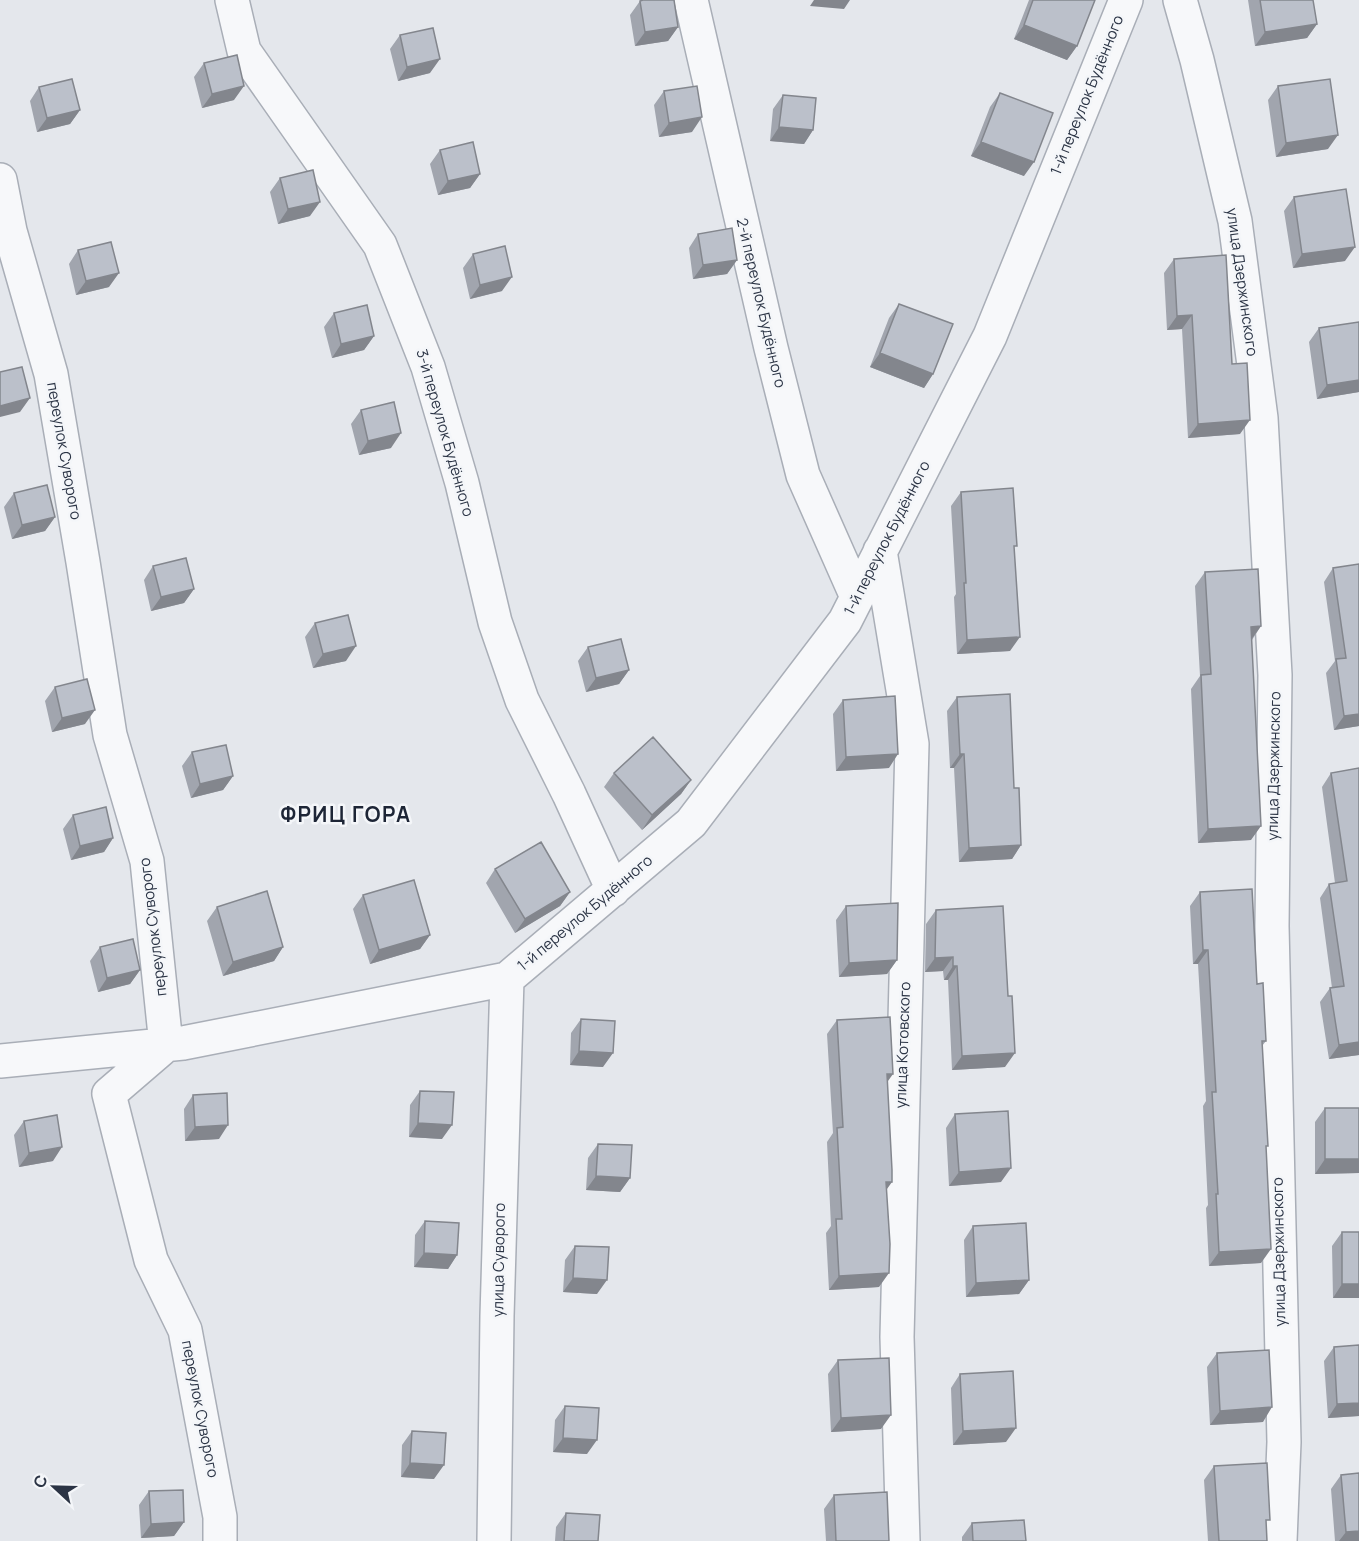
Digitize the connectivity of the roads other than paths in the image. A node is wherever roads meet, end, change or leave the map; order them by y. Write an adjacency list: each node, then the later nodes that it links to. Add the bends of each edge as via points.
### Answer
1 (232, 0): 8 (street, 3-й переулок Будённого, via 244,51 380,245 428,367 462,483 495,622 522,700)
2 (691, 0): 7 (street, 2-й переулок Будённого, via 803,475)
3 (1126, 0): 6 (street, 1-й переулок Будённого, via 990,336)
4 (1180, 0): 15 (street, улица Дзержинского, via 1234,221 1261,418 1275,675 1272,926 1284,1443)
5 (0, 180): 10 (street, переулок Суворого, via 10,231 51,374 110,735 147,861)
6 (880, 551): 7 (street, 1-й переулок Будённого); 14 (street, улица Котовского, via 912,744 897,1337)
7 (857, 597): 8 (street, 1-й переулок Будённого, via 845,621 691,824)
8 (613, 890): 9 (street, 1-й переулок Будённого)
9 (507, 979): 10 (street); 13 (street, улица Суворого)
10 (166, 1044): 11 (street); 12 (street, переулок Суворого, via 109,1094 152,1260 185,1330 220,1517)
11 (0, 1061)
12 (220, 1541)
13 (494, 1541)
14 (903, 1541)
15 (1280, 1541)

